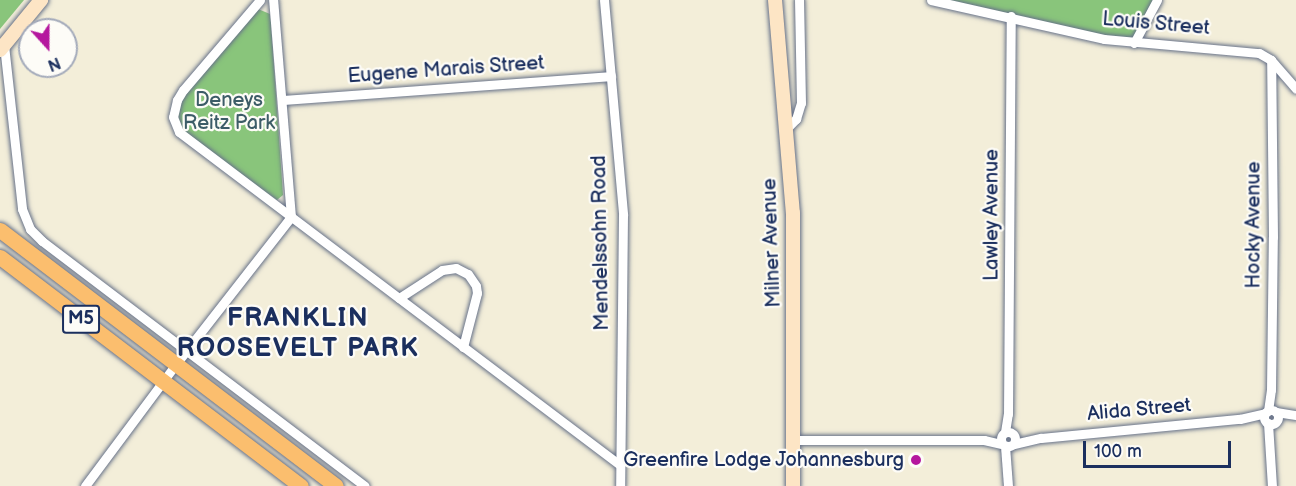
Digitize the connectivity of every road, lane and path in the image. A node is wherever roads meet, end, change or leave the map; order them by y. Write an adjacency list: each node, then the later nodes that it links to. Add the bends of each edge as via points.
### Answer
1 (41, 0): 11 (main road)
2 (260, 0): 17 (street, via 183,90 173,117 187,140)
3 (273, 0): 15 (street)
4 (604, 0): 13 (street, Mendelssohn Road)
5 (775, 0): 16 (main road, Milner Avenue)
6 (799, 0): 16 (street, via 801,103 796,119)
7 (931, 0): 9 (street, Louis Street)
8 (1157, 0): 10 (street)
9 (1011, 16): 10 (street, Louis Street, via 1087,36); 27 (street, Lawley Avenue)
10 (1134, 43): 12 (street, Louis Street, via 1251,52)
11 (2, 48): 22 (street, via 22,209 30,229)
12 (1271, 60): 14 (street); 26 (street, Hocky Avenue)
13 (610, 76): 15 (street, Eugene Marais Street); 29 (street, Mendelssohn Road, via 623,215)
14 (1296, 89)
15 (284, 100): 17 (street)
16 (786, 130): 28 (main road, Milner Avenue, via 795,275)
17 (291, 217): 20 (street); 22 (street)
18 (0, 230): 23 (main road, M5)
19 (0, 257): 24 (main road, M5)
20 (399, 298): 21 (street); 21 (street, via 442,270 456,268 468,274 477,293)
21 (463, 347): 29 (street)
22 (187, 351): 23 (street); 33 (street)
23 (176, 364): 24 (street); 32 (main road, M5)
24 (163, 382): 30 (street); 31 (main road, M5)
25 (1296, 416): 26 (street, Alida Street)
26 (1271, 417): 27 (street, Alida Street); 37 (street, Hocky Avenue)
27 (1008, 439): 28 (street, Alida Street); 36 (street, Lawley Avenue)
28 (794, 440): 35 (main road, Milner Avenue)
29 (620, 465): 34 (street, Mendelssohn Road)
30 (85, 486)
31 (301, 486)
32 (336, 486)
33 (364, 486)
34 (620, 486)
35 (793, 486)
36 (1008, 486)
37 (1272, 486)

